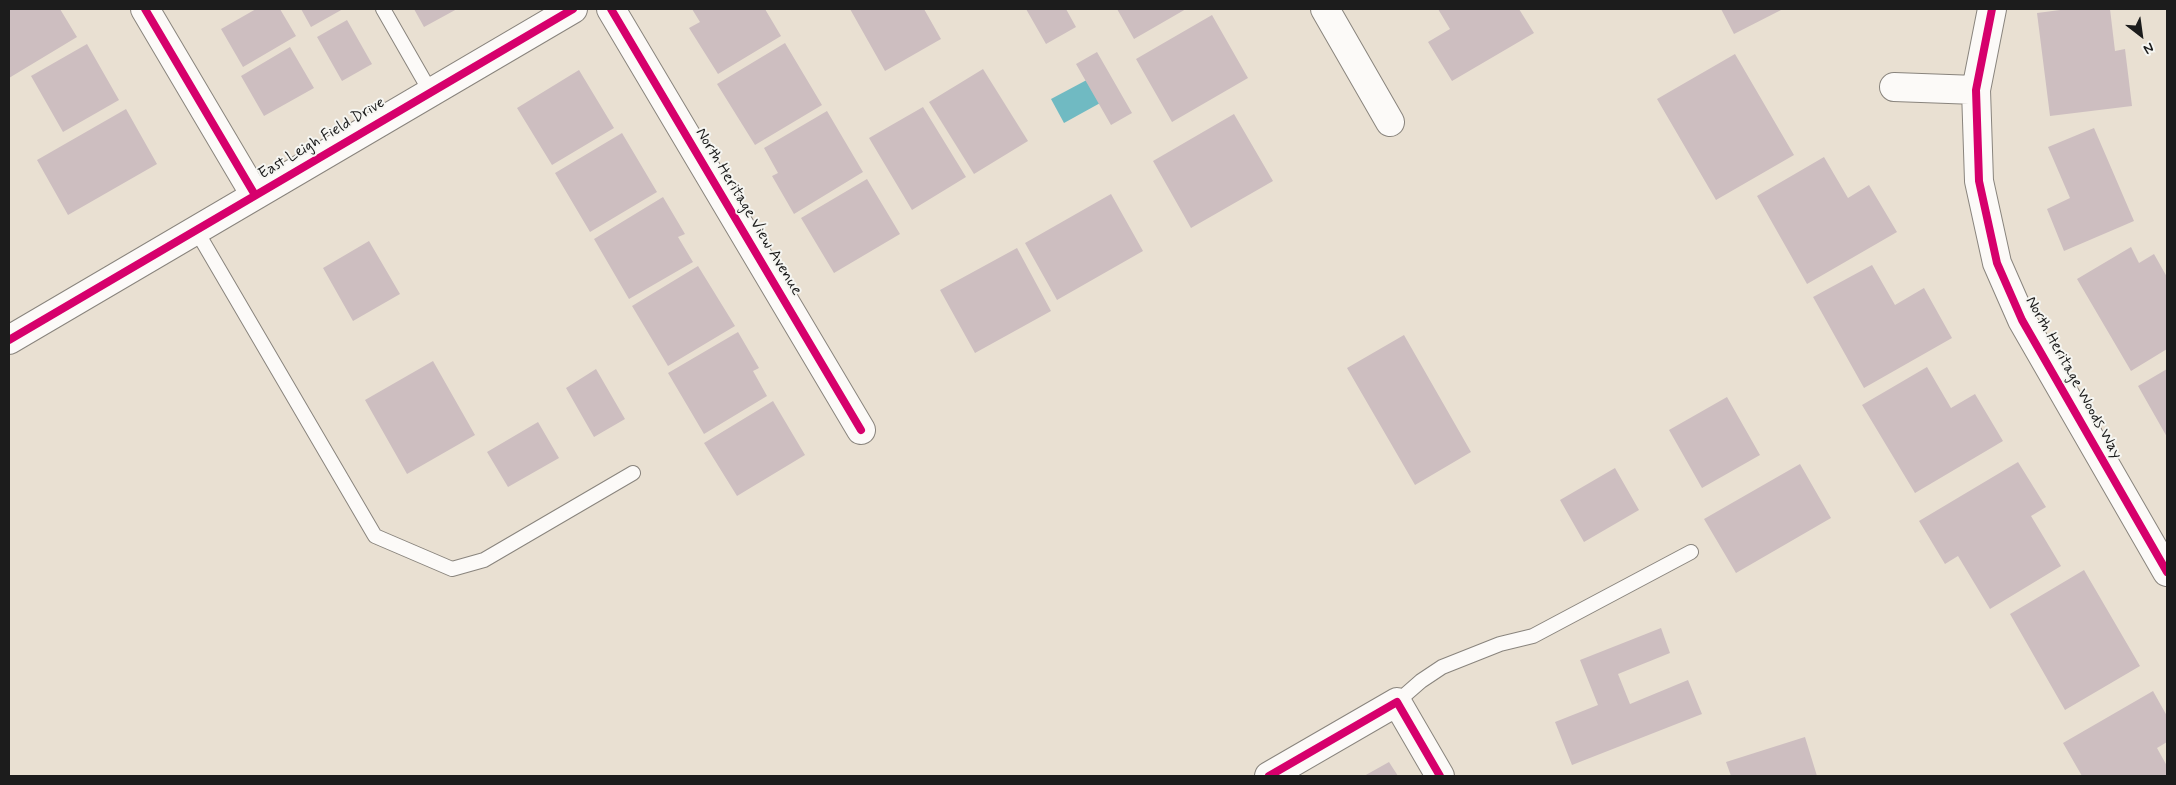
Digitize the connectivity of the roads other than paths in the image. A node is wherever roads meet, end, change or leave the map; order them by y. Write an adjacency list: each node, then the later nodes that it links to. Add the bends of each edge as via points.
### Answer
1 (145, 9): 11 (street)
2 (383, 9): 9 (lane)
3 (573, 9): 9 (street, East Leigh Field Drive)
4 (611, 9): 14 (street, North Heritage View Avenue)
5 (1325, 9): 10 (street)
6 (1992, 9): 8 (street, North Heritage Woods Way)
7 (1894, 87): 8 (street)
8 (1976, 90): 17 (street, North Heritage Woods Way, via 1979,180 1997,263 2022,320)
9 (430, 92): 11 (street, East Leigh Field Drive)
10 (1390, 122)
11 (254, 195): 12 (street, East Leigh Field Drive)
12 (196, 230): 13 (street, East Leigh Field Drive); 15 (lane, via 375,536 452,569 484,560)
13 (9, 340)
14 (861, 430)
15 (633, 472)
16 (1691, 552): 18 (lane, via 1533,636 1500,644 1442,667)
17 (2166, 565)
18 (1397, 702): 19 (street); 20 (street)
19 (1269, 776)
20 (1440, 776)

